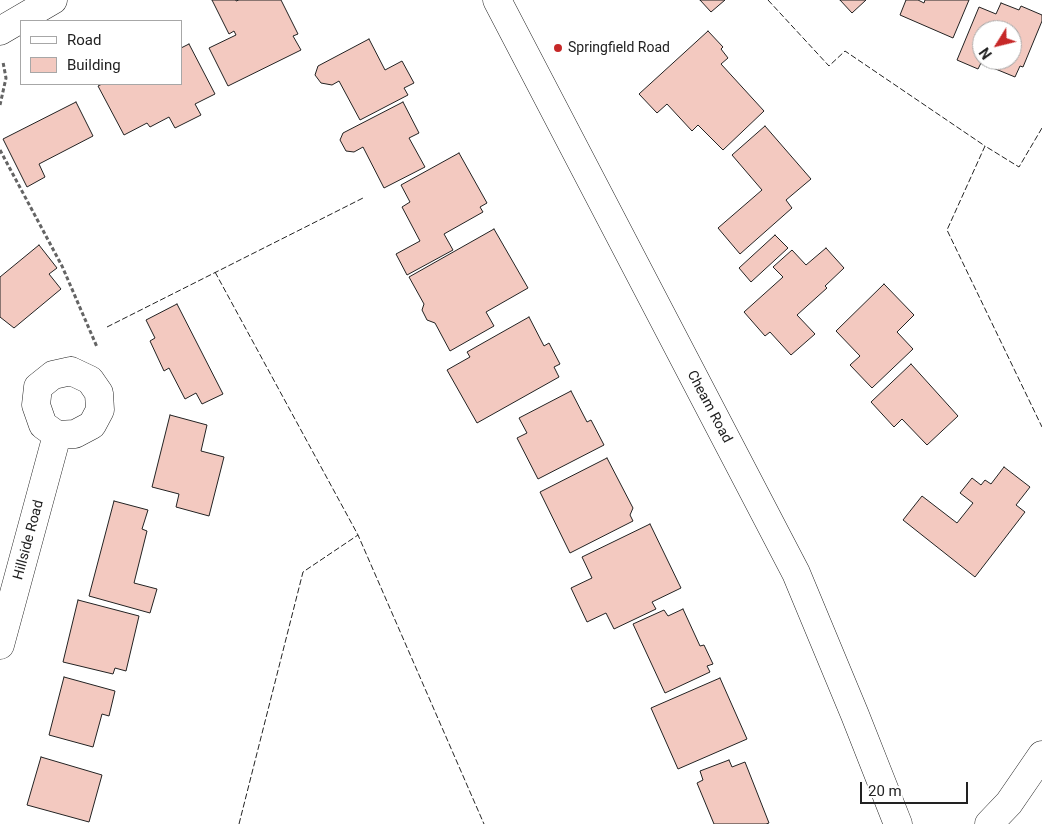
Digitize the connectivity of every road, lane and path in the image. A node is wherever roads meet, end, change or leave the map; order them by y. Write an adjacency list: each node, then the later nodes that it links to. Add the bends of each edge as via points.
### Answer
1 (53, 0): 3 (main road)
2 (497, 0): 12 (main road, Cheam Road, via 796,573)
3 (29, 20)
4 (20, 27): 5 (main road)
5 (1, 43): 6 (path, via 6,78)
6 (0, 105)
7 (0, 150): 8 (path, via 62,266 100,355)
8 (90, 380): 9 (main road, via 99,393 100,410 92,425 74,434); 9 (main road, via 71,371 52,375 38,387 36,405 43,425)
9 (57, 435): 10 (main road, Hillside Road)
10 (0, 645)
11 (1042, 756): 13 (main road, via 1009,803)
12 (898, 824)
13 (989, 824)

